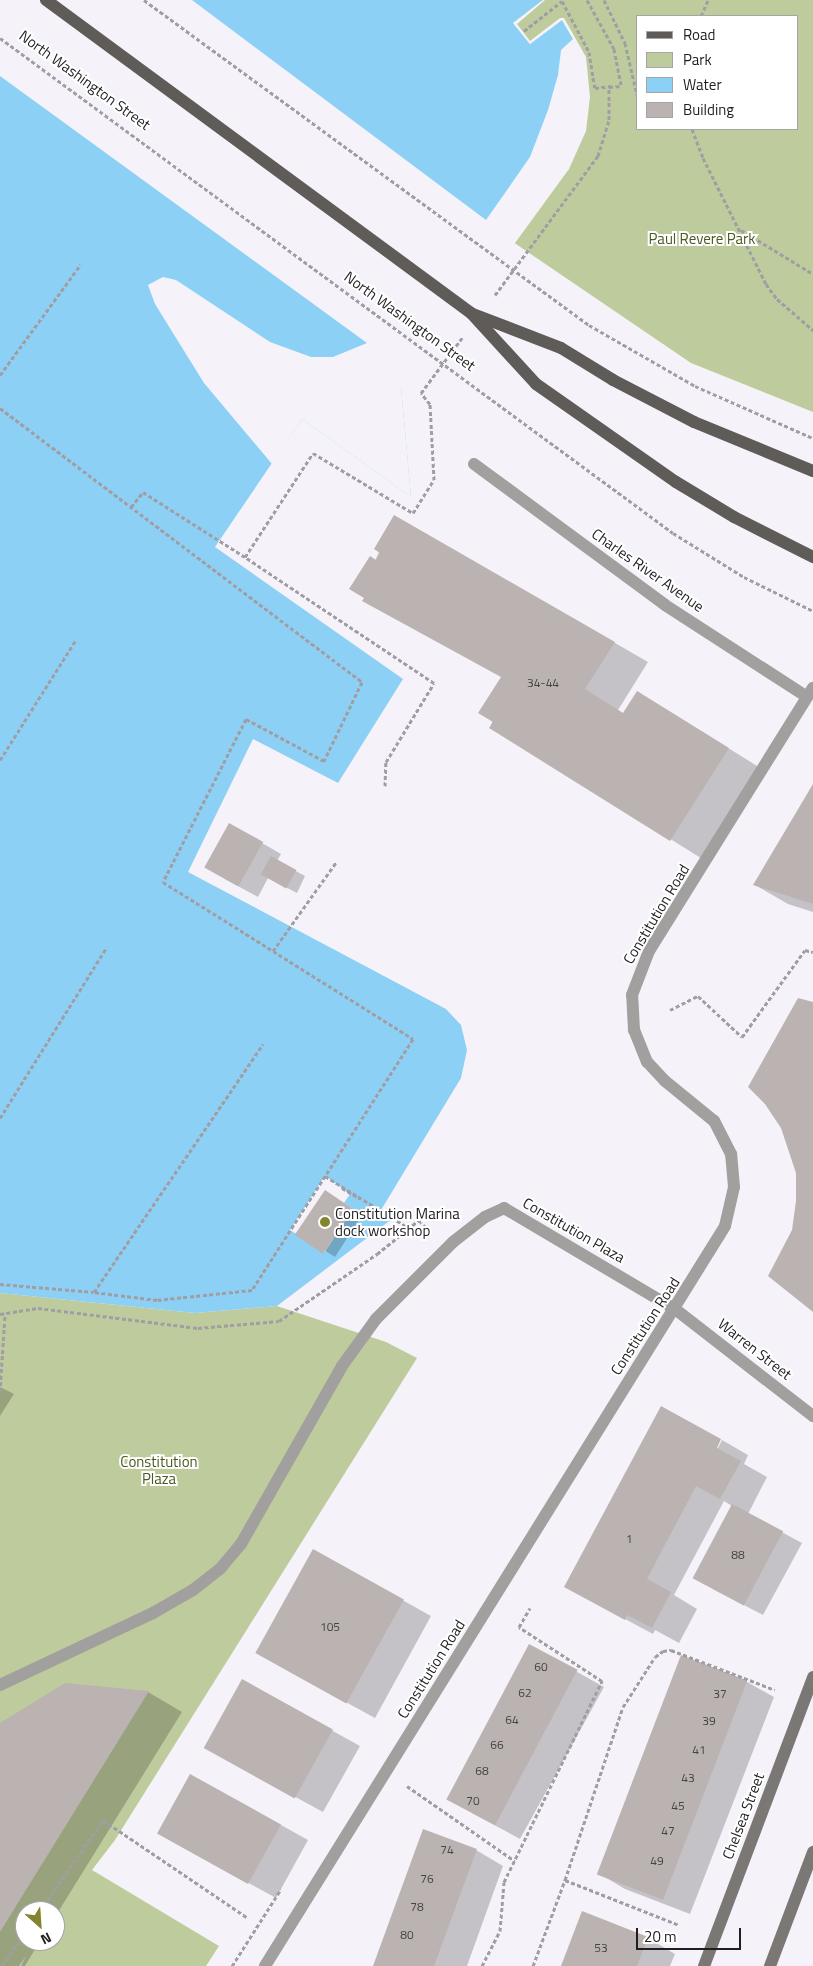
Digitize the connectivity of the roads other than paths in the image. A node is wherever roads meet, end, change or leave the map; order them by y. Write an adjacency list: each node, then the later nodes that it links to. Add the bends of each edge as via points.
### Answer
1 (46, 0): 2 (main road)
2 (471, 313): 4 (main road, via 561,348 612,380 694,422); 5 (main road, via 536,384 599,430 695,494)
3 (474, 464): 6 (street, Charles River Avenue, via 665,605)
4 (813, 471)
5 (813, 557)
6 (810, 692): 7 (street, Constitution Road, via 649,950 632,995 634,1030 642,1053 656,1072 714,1121 730,1154 734,1171 731,1207 725,1226)
7 (675, 1309): 8 (street, Warren Street); 10 (street, Constitution Plaza, via 504,1208 490,1214 453,1242 376,1319 342,1366 241,1544 220,1569 193,1590 146,1617); 12 (street, Constitution Road)
8 (813, 1416)
9 (813, 1678): 13 (main road, Chelsea Street)
10 (0, 1685)
11 (813, 1852): 14 (main road)
12 (265, 1966)
13 (704, 1966)
14 (770, 1966)

